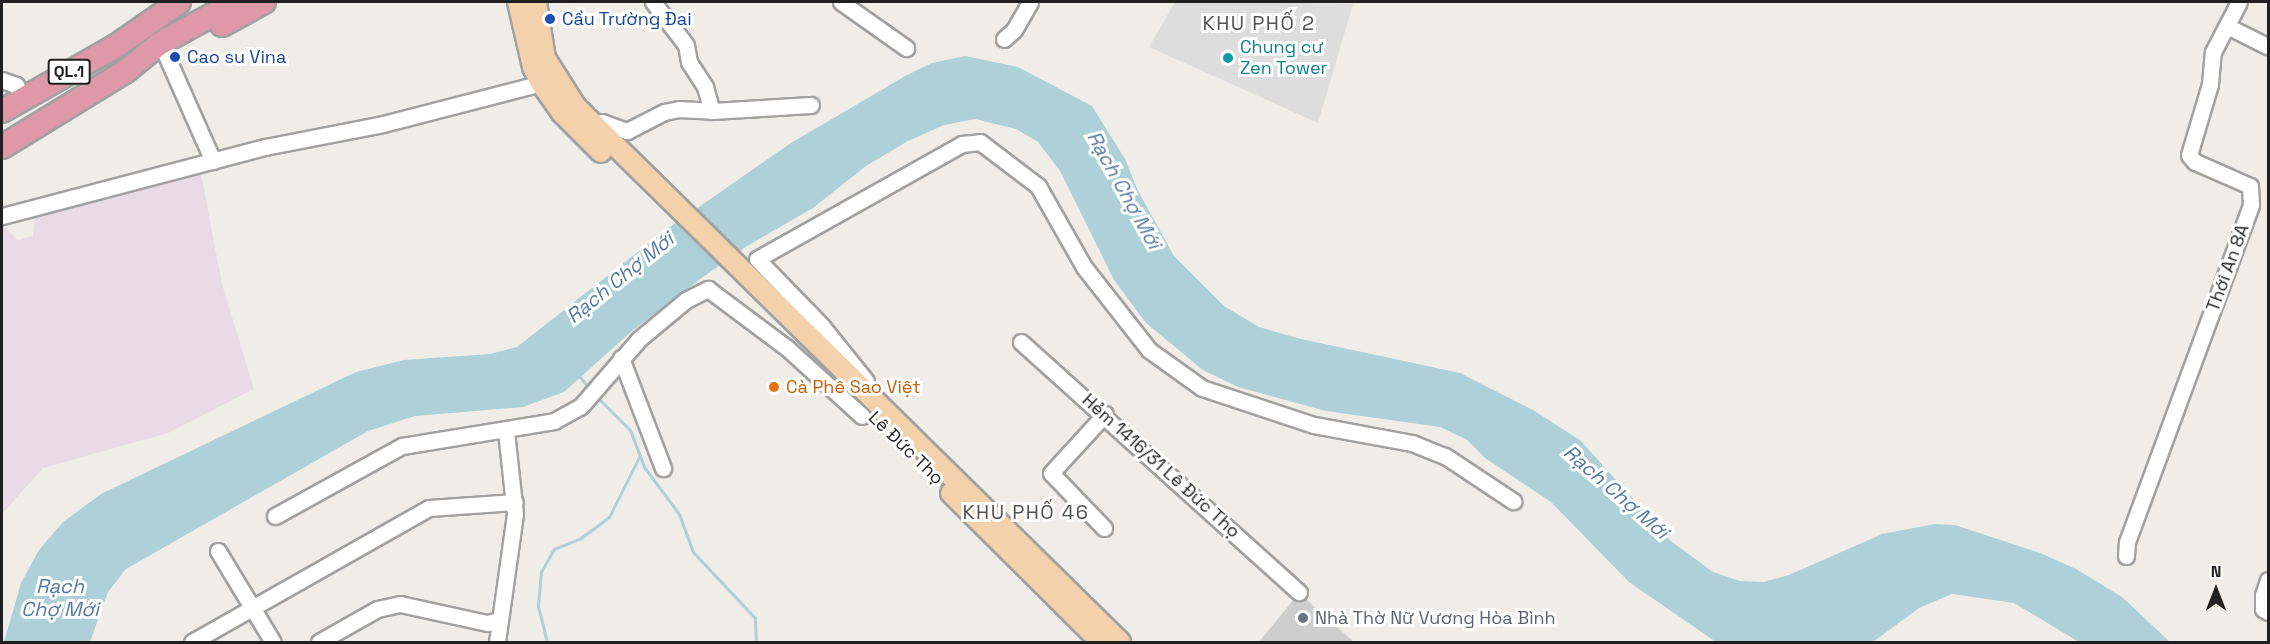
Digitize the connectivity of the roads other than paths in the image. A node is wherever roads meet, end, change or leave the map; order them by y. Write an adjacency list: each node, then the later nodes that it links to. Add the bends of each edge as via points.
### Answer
1 (179, 2): 14 (highway, QL.1)
2 (208, 2): 13 (highway, QL.1)
3 (236, 2): 13 (highway, QL.1)
4 (264, 2): 13 (highway, QL.1)
5 (518, 2): 18 (main road, via 532,68)
6 (536, 2): 18 (main road)
7 (653, 2): 23 (street, via 686,45 687,57 705,87)
8 (841, 2): 16 (street)
9 (1030, 2): 12 (street, via 1014,30)
10 (2239, 2): 11 (street, Thới An 8A)
11 (2227, 26): 15 (street); 41 (street, Thới An 8A, via 2213,51 2210,84 2189,155 2195,162 2250,186 2251,205)
12 (1004, 39)
13 (159, 44): 14 (highway, QL.1); 20 (highway, QL.1, via 126,71); 27 (street)
14 (116, 46): 19 (highway, QL.1)
15 (2267, 46)
16 (906, 48)
17 (2, 80): 19 (street, via 16,86)
18 (548, 80): 24 (main road); 27 (street, via 383,124); 28 (main road, via 562,113)
19 (12, 101): 22 (highway, QL.1)
20 (74, 101): 25 (highway, QL.1); 26 (highway, QL.1)
21 (811, 105): 23 (street)
22 (2, 111)
23 (712, 111): 24 (street, via 664,112 627,131 602,122)
24 (592, 124): 28 (main road)
25 (2, 134)
26 (2, 147)
27 (213, 161): 29 (street)
28 (659, 199): 30 (main road)
29 (2, 216)
30 (747, 272): 37 (street, via 962,144 980,142 1038,186 1084,267 1149,350 1202,388 1314,425 1412,443 1445,456); 45 (main road, Lê Đức Thọ); 45 (main road, Lê Đức Thọ)
31 (1021, 342): 33 (street, Hẻm 1416/31 Lê Đức Thọ)
32 (621, 358): 34 (street, Lê Đức Thọ, via 686,300 708,289 787,348); 35 (street, via 581,406 554,421); 36 (street)
33 (1105, 414): 40 (street, via 1051,472); 44 (street, Hẻm 1416/31 Lê Đức Thọ)
34 (862, 416)
35 (506, 431): 38 (street); 39 (street, via 402,446)
36 (663, 468)
37 (1513, 501)
38 (515, 502): 46 (street, via 429,508); 48 (street)
39 (275, 516)
40 (1104, 528)
41 (2127, 549)
42 (218, 551): 46 (street)
43 (2268, 580): 47 (street, via 2263,595)
44 (1299, 592)
45 (1073, 605): 53 (main road, Lê Đức Thọ); 54 (main road, Lê Đức Thọ)
46 (250, 606): 49 (street); 50 (street)
47 (2268, 612)
48 (500, 620): 51 (street, via 486,623 400,604 377,609); 52 (street)
49 (192, 642)
50 (273, 642)
51 (321, 642)
52 (496, 642)
53 (1101, 642)
54 (1120, 642)

